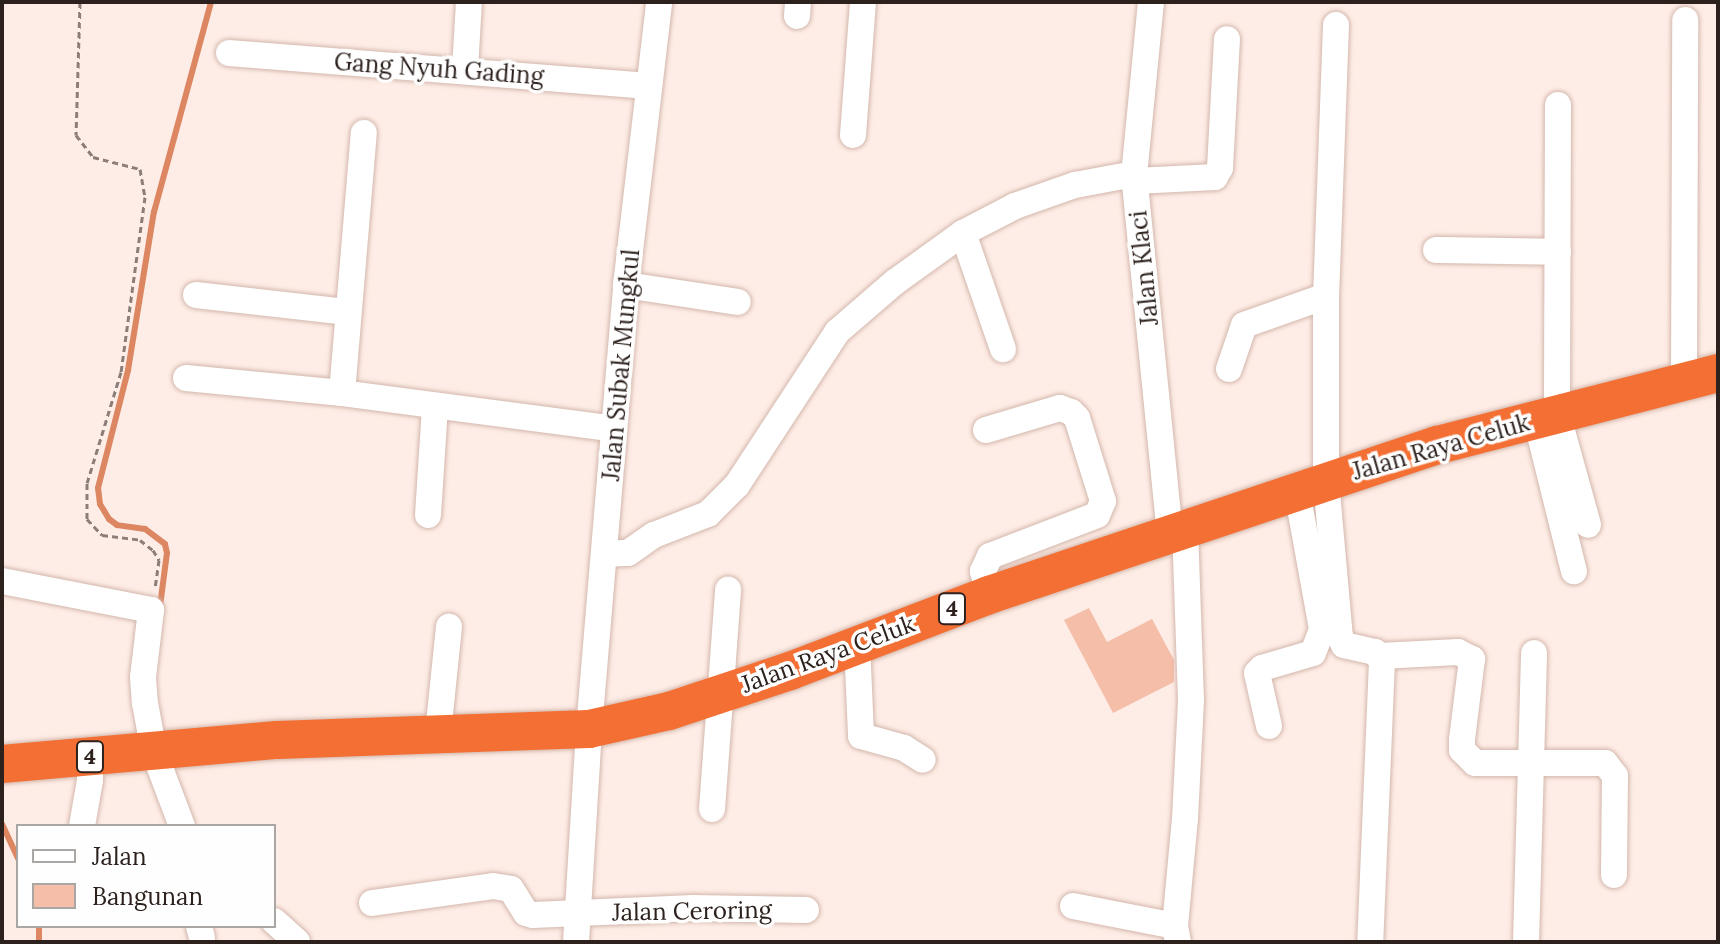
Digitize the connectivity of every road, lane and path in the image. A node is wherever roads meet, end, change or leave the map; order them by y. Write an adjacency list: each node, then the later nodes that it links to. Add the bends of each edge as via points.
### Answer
1 (80, 2): 42 (path, via 76,135 88,154 140,169 145,197 121,372 87,483 87,519 102,535 140,540 157,555)
2 (469, 2): 10 (street)
3 (659, 2): 11 (street, Jalan Subak Mungkul)
4 (863, 2): 14 (street)
5 (1151, 2): 15 (street, Jalan Klaci)
6 (1685, 20): 26 (street)
7 (1336, 25): 21 (street)
8 (1227, 39): 15 (street, via 1220,168 1215,177)
9 (229, 53): 10 (street, Gang Nyuh Gading)
10 (465, 69): 11 (street, Gang Nyuh Gading)
11 (649, 86): 19 (street, Jalan Subak Mungkul)
12 (1558, 105): 18 (street)
13 (364, 133): 23 (street)
14 (853, 135)
15 (1135, 178): 16 (street, via 1075,185 1015,206); 36 (street, Jalan Klaci)
16 (963, 233): 24 (street); 37 (street, via 837,332 737,485 708,514 654,535 628,553)
17 (1436, 250): 18 (street)
18 (1558, 252): 30 (street)
19 (626, 285): 22 (street); 31 (street, Jalan Subak Mungkul)
20 (196, 295): 23 (street)
21 (1326, 296): 25 (street, via 1244,325); 33 (street)
22 (738, 302)
23 (348, 312): 28 (street)
24 (1003, 349)
25 (1229, 369)
26 (1701, 377): 30 (highway, Jalan Raya Celuk / 4)
27 (186, 378): 28 (street)
28 (342, 393): 29 (street)
29 (435, 406): 31 (street); 34 (street)
30 (1547, 416): 33 (highway, Jalan Raya Celuk / 4, via 1438,445); 35 (street); 38 (street)
31 (614, 429): 37 (street, Jalan Subak Mungkul)
32 (986, 430): 41 (street, via 1060,408 1071,412 1103,501 1097,515 990,556 983,565)
33 (1307, 494): 36 (highway, Jalan Raya Celuk / 4); 46 (street, via 1340,637 1348,647); 48 (street, via 1322,629 1313,653 1257,673)
34 (428, 515)
35 (1588, 525)
36 (1178, 532): 41 (highway, Jalan Raya Celuk / 4); 65 (street, Jalan Klaci, via 1191,700)
37 (606, 554): 49 (street, Jalan Subak Mungkul)
38 (1574, 571)
39 (2, 581): 42 (street)
40 (728, 590): 47 (street)
41 (989, 595): 44 (highway, Jalan Raya Celuk / 4)
42 (151, 610): 51 (street, via 143,677)
43 (449, 627): 50 (street)
44 (857, 643): 47 (highway, Jalan Raya Celuk / 4); 53 (street, via 861,736 904,748)
45 (1534, 653): 55 (street)
46 (1380, 656): 55 (street, via 1468,656 1472,666 1462,750 1484,766); 68 (street)
47 (723, 692): 49 (highway, Jalan Raya Celuk / 4); 56 (street)
48 (1269, 726)
49 (589, 729): 50 (highway, Jalan Raya Celuk / 4); 63 (street, Jalan Subak Mungkul)
50 (438, 733): 51 (highway, Jalan Raya Celuk / 4)
51 (161, 751): 52 (highway, Jalan Raya Celuk / 4); 58 (street)
52 (90, 757): 54 (highway, Jalan Raya Celuk / 4); 57 (street)
53 (923, 760)
54 (10, 763)
55 (1531, 766): 59 (street, via 1600,761 1611,769); 69 (street)
56 (712, 809)
57 (82, 824)
58 (181, 824)
59 (1614, 875)
60 (372, 903): 63 (street, Jalan Ceroring, via 504,887 511,889 526,913)
61 (1073, 906): 65 (street)
62 (806, 910): 63 (street, Jalan Ceroring)
63 (578, 913): 67 (street, Jalan Subak Mungkul)
64 (276, 923): 66 (street)
65 (1176, 934)
66 (297, 942)
67 (576, 942)
68 (1370, 942)
69 (1526, 942)

